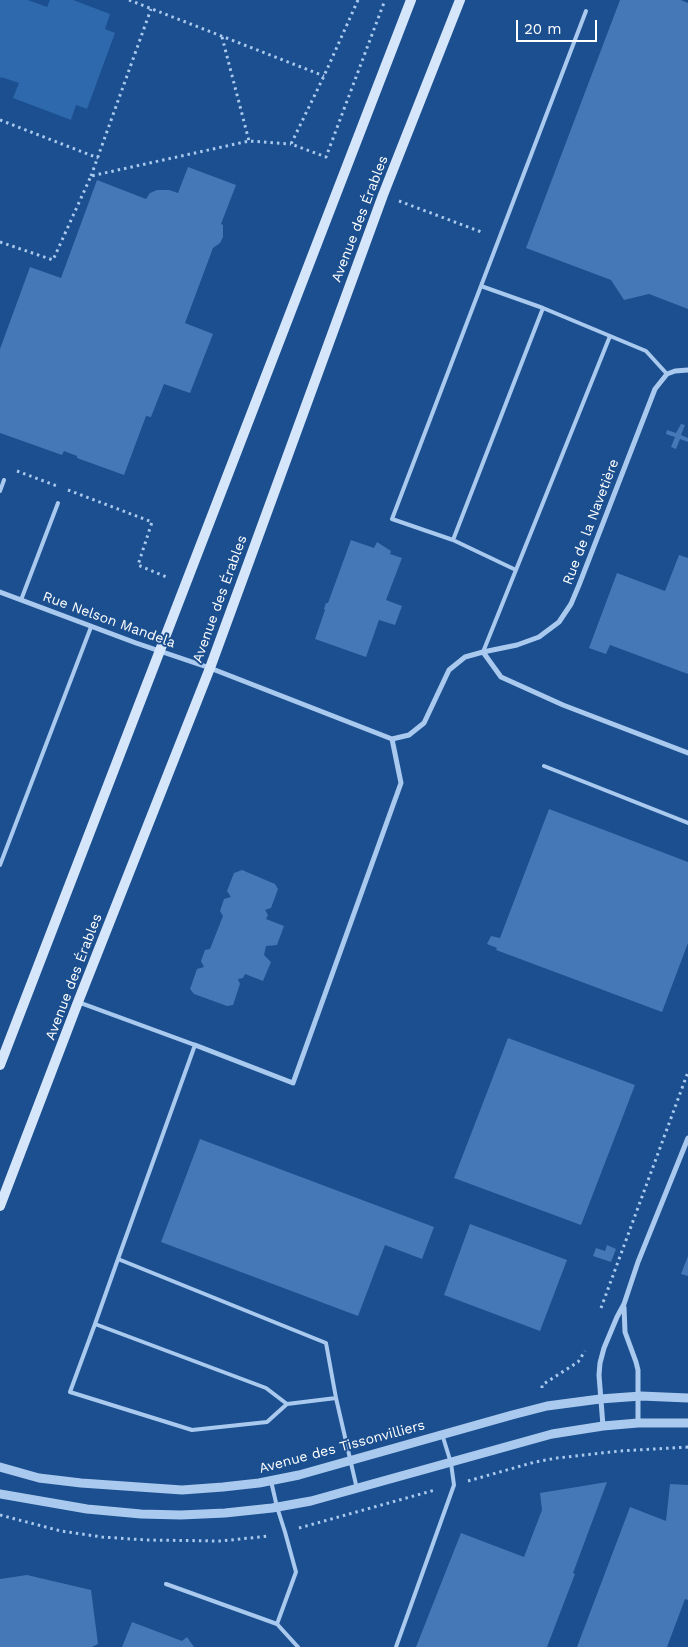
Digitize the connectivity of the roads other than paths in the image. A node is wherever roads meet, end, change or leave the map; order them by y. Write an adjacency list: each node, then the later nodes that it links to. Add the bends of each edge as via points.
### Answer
1 (411, 0): 17 (main road)
2 (460, 0): 19 (main road, Avenue des Érables, via 383,195)
3 (586, 11): 4 (lane)
4 (482, 286): 5 (lane); 12 (lane, via 392,520)
5 (543, 308): 6 (lane); 12 (lane)
6 (610, 336): 8 (lane, via 646,351); 13 (lane)
7 (688, 370): 8 (street)
8 (667, 374): 18 (street, Rue de la Navetière, via 655,389 571,604 559,622 539,637)
9 (4, 480): 10 (lane)
10 (0, 492)
11 (58, 502): 15 (lane)
12 (453, 540): 13 (lane)
13 (516, 570): 18 (lane)
14 (0, 592): 15 (street, Rue Nelson Mandela)
15 (21, 600): 16 (street, Rue Nelson Mandela)
16 (91, 627): 17 (street, Rue Nelson Mandela); 24 (lane)
17 (160, 652): 19 (street, Rue Nelson Mandela); 27 (main road)
18 (483, 652): 20 (street, Rue de la Navetière, via 465,657 450,670 424,723 409,735); 21 (street, via 501,677 563,705)
19 (210, 668): 20 (street); 25 (main road, Avenue des Érables)
20 (392, 739): 26 (street, via 401,783 293,1083)
21 (688, 753)
22 (544, 766): 23 (lane)
23 (688, 823)
24 (0, 865)
25 (78, 1002): 26 (lane); 29 (main road, Avenue des Érables)
26 (195, 1045): 30 (lane)
27 (0, 1065)
28 (688, 1138): 31 (street)
29 (0, 1206)
30 (118, 1259): 32 (lane); 34 (lane, via 326,1343)
31 (624, 1304): 33 (street, via 625,1332 638,1370); 35 (street, via 600,1363)
32 (95, 1324): 37 (lane, via 266,1388); 37 (lane, via 70,1392 192,1430 267,1422)
33 (638, 1397): 35 (street, Avenue des Tissonvilliers); 36 (street, Avenue des Tissonvilliers); 38 (street)
34 (336, 1398): 37 (lane); 42 (lane)
35 (600, 1398): 40 (street); 41 (street, Avenue des Tissonvilliers, via 538,1408)
36 (688, 1398)
37 (287, 1404)
38 (638, 1423): 39 (street); 40 (street)
39 (688, 1423)
40 (603, 1426): 43 (street, via 545,1436)
41 (442, 1434): 42 (street, Avenue des Tissonvilliers); 43 (lane)
42 (350, 1461): 45 (street, Avenue des Tissonvilliers); 46 (lane)
43 (451, 1463): 46 (street); 52 (lane, via 454,1485)
44 (0, 1467): 45 (street, Avenue des Tissonvilliers, via 47,1479 182,1490)
45 (271, 1481): 48 (lane)
46 (357, 1489): 48 (street)
47 (0, 1494): 48 (street, via 87,1509 141,1514 225,1513)
48 (276, 1507): 50 (lane, via 296,1572)
49 (166, 1584): 50 (lane)
50 (277, 1624): 51 (lane)
51 (298, 1647)
52 (396, 1647)

